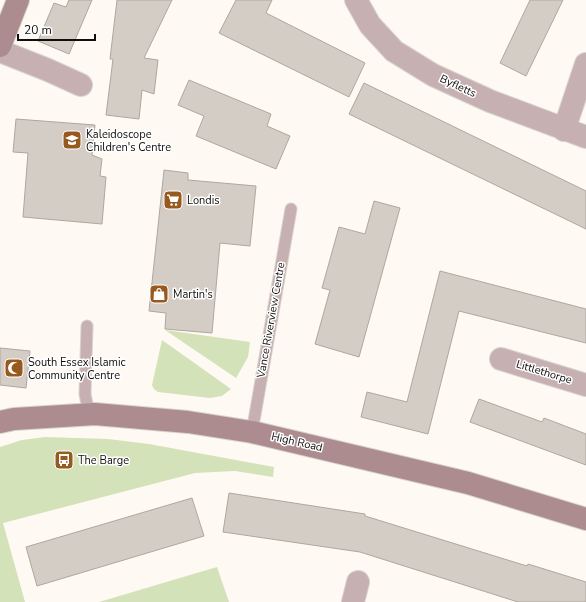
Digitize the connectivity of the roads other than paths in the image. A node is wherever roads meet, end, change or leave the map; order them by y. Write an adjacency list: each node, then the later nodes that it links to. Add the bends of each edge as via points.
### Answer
1 (18, 0): 3 (main road)
2 (356, 0): 7 (street, Byfletts, via 370,25 394,51 433,75)
3 (0, 46)
4 (0, 51): 6 (street)
5 (586, 64): 7 (street)
6 (81, 85)
7 (564, 130): 8 (street, Byfletts)
8 (586, 137)
9 (291, 209): 15 (lane, Vance Riverview Centre)
10 (87, 326): 13 (lane, via 85,394)
11 (501, 359): 12 (street, Littlethorpe)
12 (586, 385)
13 (89, 414): 14 (main road, High Road); 15 (main road, High Road, via 188,422)
14 (0, 422)
15 (252, 432): 16 (main road, High Road, via 468,483)
16 (586, 519)

